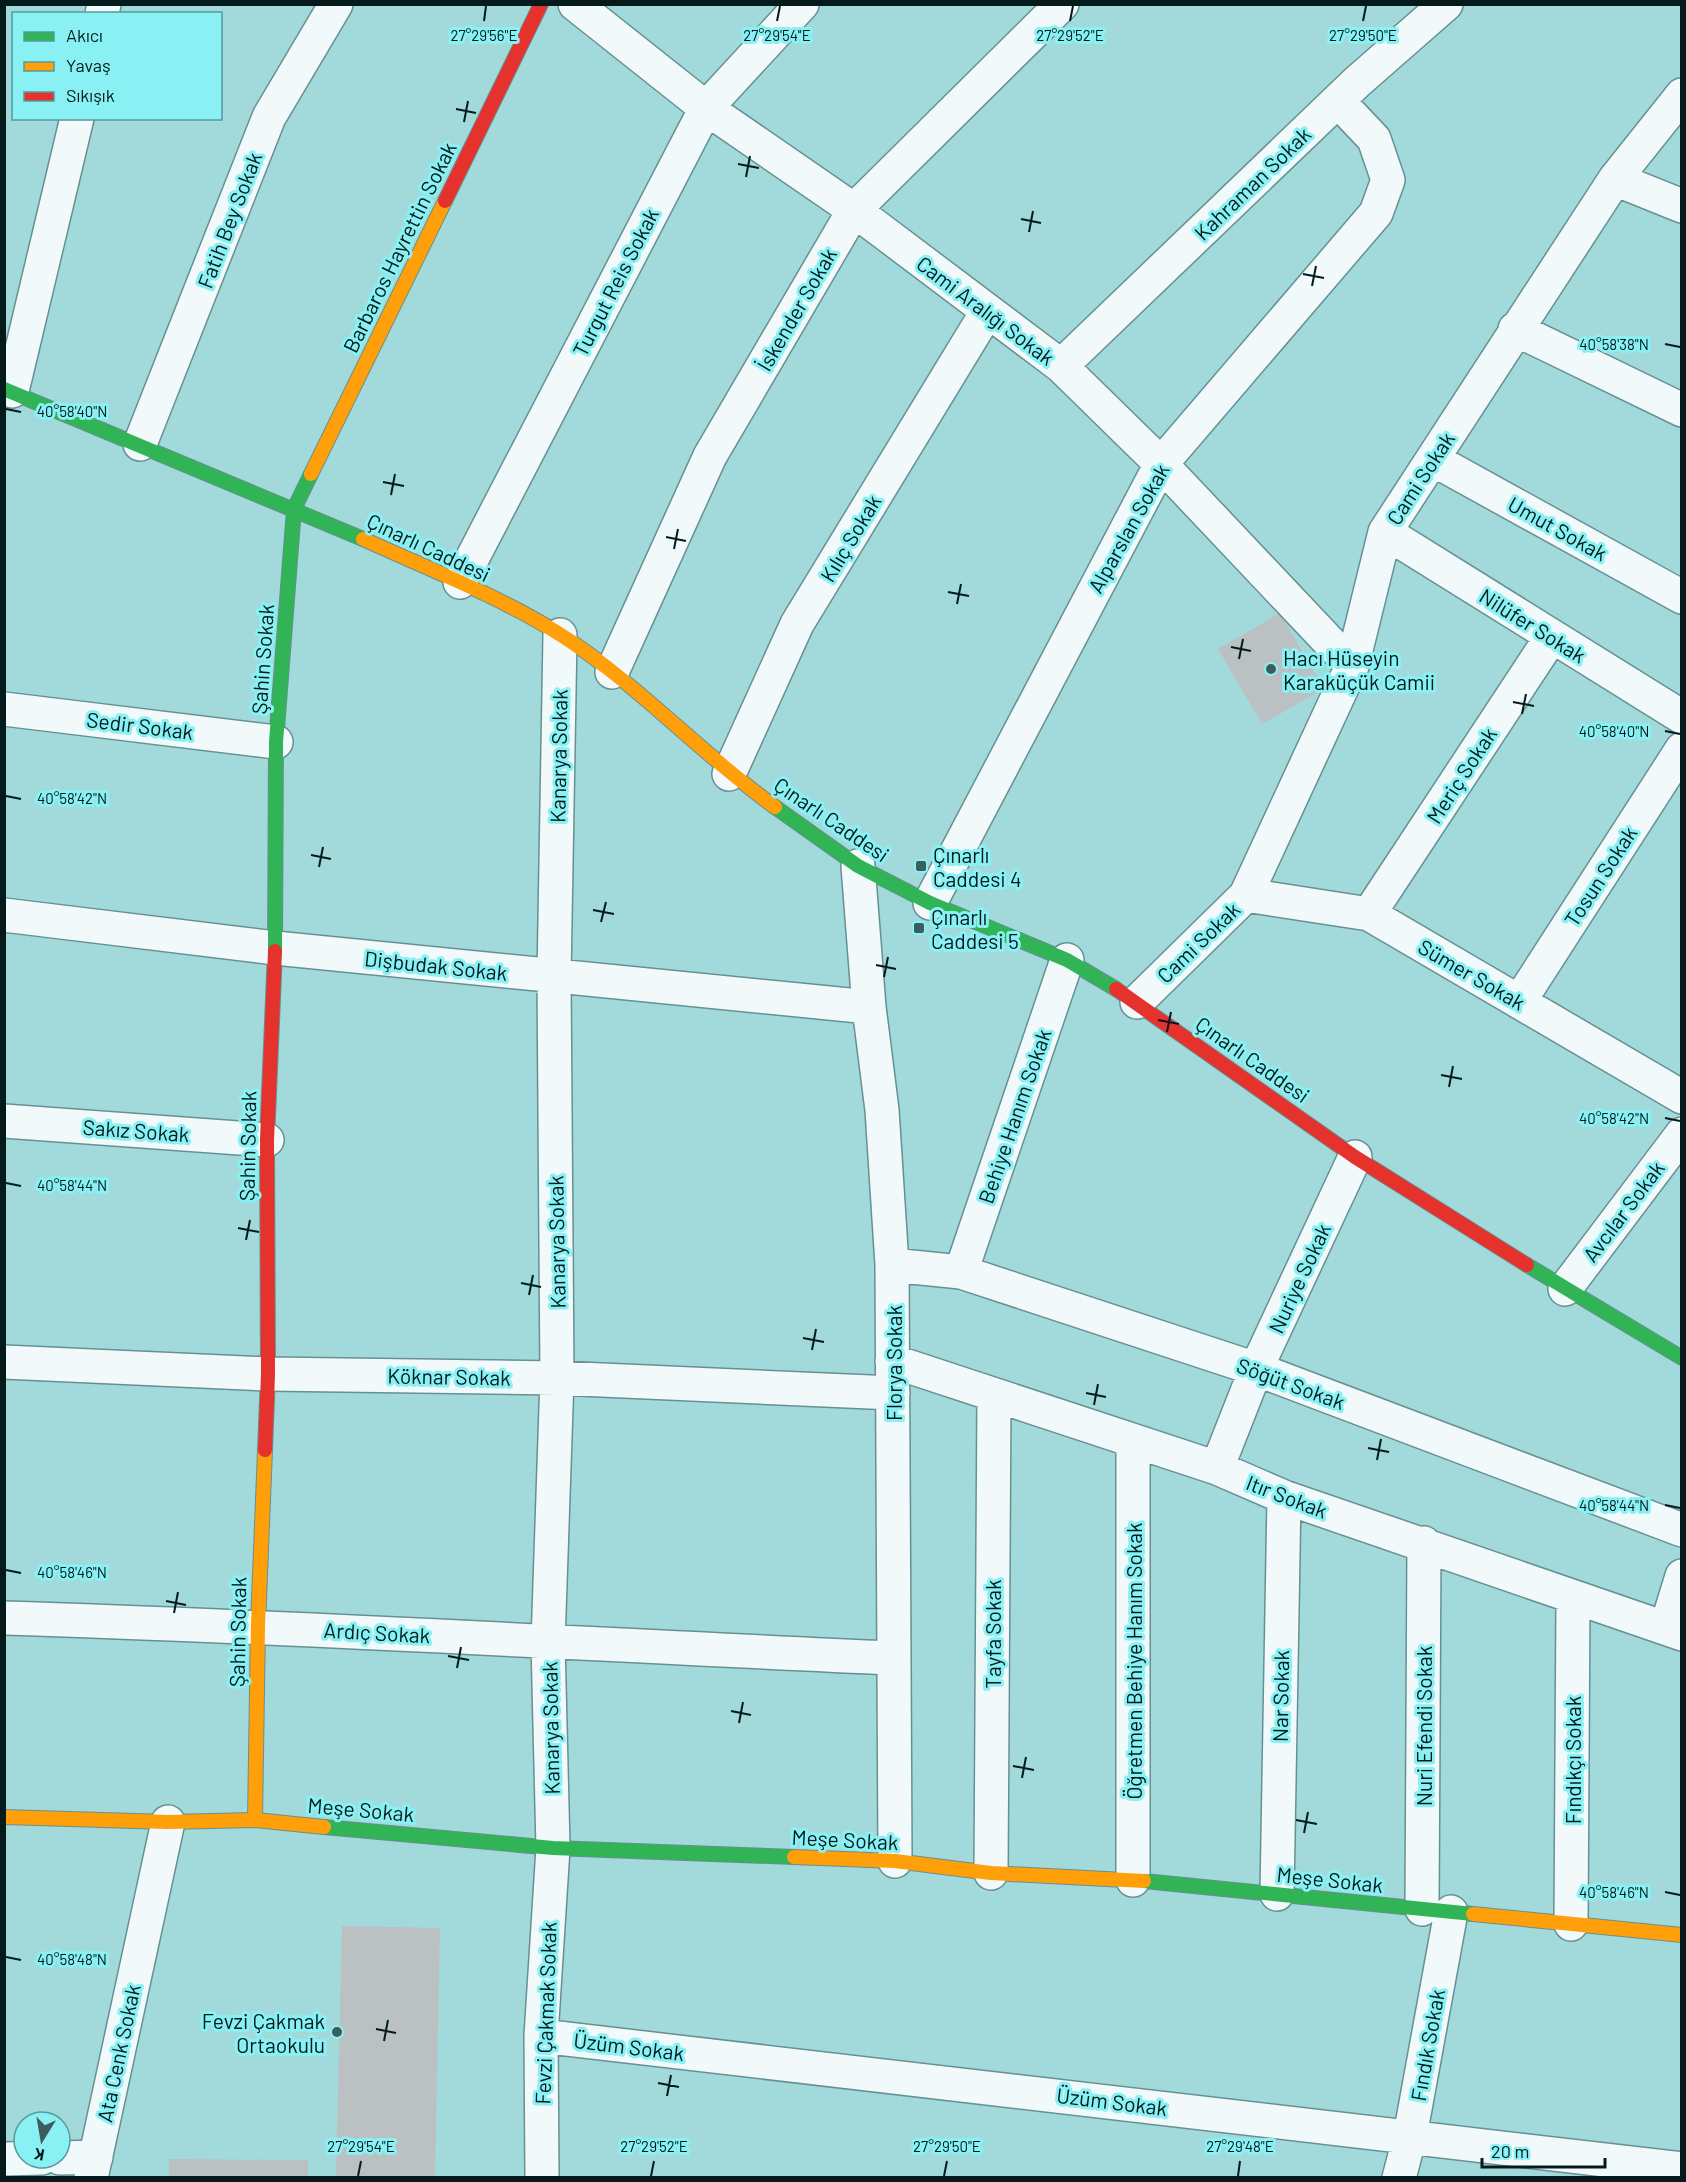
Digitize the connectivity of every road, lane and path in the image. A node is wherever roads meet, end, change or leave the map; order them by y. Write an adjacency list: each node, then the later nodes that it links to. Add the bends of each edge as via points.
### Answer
1 (336, 4): 19 (street, Fatih Bey Sokak, via 269,117)
2 (541, 4): 22 (street, Barbaros Hayrettin Sokak)
3 (575, 4): 9 (street, Cami Aralığı Sokak)
4 (802, 4): 9 (street, Turgut Reis Sokak)
5 (1062, 4): 13 (street, İskender Sokak)
6 (1446, 4): 8 (street, Kahraman Sokak)
7 (1682, 94): 11 (street, Cami Sokak)
8 (1338, 101): 16 (street, Kahraman Sokak); 21 (street, Alparslan Sokak, via 1374,139 1378,149 1388,180 1376,213)
9 (705, 108): 13 (street, Cami Aralığı Sokak); 24 (street, Turgut Reis Sokak)
10 (76, 120): 17 (street)
11 (1615, 178): 12 (street); 15 (street, Cami Sokak)
12 (1682, 206)
13 (854, 210): 14 (street, Cami Aralığı Sokak); 29 (street, İskender Sokak, via 710,456)
14 (987, 312): 16 (street, Cami Aralığı Sokak); 34 (street, Kılıç Sokak, via 797,624)
15 (1515, 329): 18 (street); 20 (street, Cami Sokak)
16 (1061, 366): 21 (street, Cami Aralığı Sokak)
17 (8, 390): 19 (street, Çınarlı Caddesi)
18 (1682, 410)
19 (140, 444): 22 (street, Çınarlı Caddesi)
20 (1434, 460): 23 (street, Cami Sokak); 25 (street, Umut Sokak)
21 (1161, 464): 28 (street, Cami Aralığı Sokak); 37 (street, Alparslan Sokak)
22 (294, 509): 24 (street, Çınarlı Caddesi); 32 (street, Şahin Sokak)
23 (1385, 532): 27 (street, Nilüfer Sokak); 28 (street, Cami Sokak)
24 (460, 582): 26 (street, Çınarlı Caddesi)
25 (1682, 597)
26 (560, 635): 29 (street, Çınarlı Caddesi); 42 (street, Kanarya Sokak)
27 (1552, 636): 31 (street, Nilüfer Sokak); 38 (street, Meriç Sokak)
28 (1352, 666): 36 (street, Cami Sokak)
29 (612, 672): 34 (street, Çınarlı Caddesi)
30 (4, 709): 32 (street, Sedir Sokak)
31 (1682, 717)
32 (276, 742): 40 (street, Şahin Sokak)
33 (1682, 749): 44 (street, Tosun Sokak)
34 (729, 774): 35 (street, Çınarlı Caddesi)
35 (858, 867): 37 (street, Çınarlı Caddesi); 45 (street, Florya Sokak)
36 (1246, 895): 38 (street, Sümer Sokak); 43 (street, Cami Sokak)
37 (930, 903): 41 (street, Çınarlı Caddesi)
38 (1369, 914): 44 (street, Sümer Sokak)
39 (4, 915): 40 (street, Dişbudak Sokak)
40 (275, 948): 42 (street, Dişbudak Sokak); 49 (street, Şahin Sokak)
41 (1067, 960): 43 (street, Çınarlı Caddesi); 52 (street, Behiye Hanım Sokak)
42 (554, 977): 45 (street, Dişbudak Sokak); 59 (street, Kanarya Sokak)
43 (1137, 1002): 50 (street, Çınarlı Caddesi)
44 (1519, 1002): 46 (street, Sümer Sokak)
45 (869, 1007): 51 (street, Florya Sokak, via 882,1110)
46 (1682, 1097)
47 (4, 1120): 49 (street, Sakız Sokak)
48 (1682, 1134): 53 (street, Avcılar Sokak)
49 (267, 1140): 57 (street, Şahin Sokak)
50 (1355, 1157): 53 (street, Çınarlı Caddesi); 56 (street, Nuriye Sokak)
51 (892, 1265): 52 (street, Söğüt Sokak); 58 (street, Florya Sokak)
52 (961, 1272): 56 (street, Söğüt Sokak)
53 (1565, 1289): 54 (street, Çınarlı Caddesi)
54 (1682, 1358)
55 (4, 1362): 57 (street, Köknar Sokak)
56 (1257, 1369): 62 (street, Nuriye Sokak); 64 (street, Söğüt Sokak)
57 (268, 1374): 59 (street, Köknar Sokak); 69 (street, Şahin Sokak)
58 (893, 1377): 59 (street, Köknar Sokak); 60 (street, Itır Sokak); 72 (street, Florya Sokak)
59 (557, 1378): 71 (street, Kanarya Sokak)
60 (994, 1395): 61 (street, Itır Sokak); 78 (street, Tayfa Sokak)
61 (1133, 1442): 62 (street, Itır Sokak); 79 (street, Öğretmen Behiye Hanım Sokak)
62 (1217, 1468): 63 (street, Itır Sokak)
63 (1284, 1497): 65 (street, Itır Sokak); 80 (street, Nar Sokak)
64 (1682, 1530)
65 (1424, 1544): 67 (street, Itır Sokak); 81 (street, Nuri Efendi Sokak)
66 (1682, 1576): 70 (street)
67 (1573, 1597): 70 (street, Itır Sokak); 82 (street, Fındıkçı Sokak)
68 (4, 1618): 69 (street, Ardıç Sokak)
69 (258, 1625): 71 (street, Ardıç Sokak); 74 (street, Şahin Sokak)
70 (1674, 1630)
71 (548, 1643): 72 (street, Ardıç Sokak); 76 (street, Kanarya Sokak)
72 (894, 1658): 77 (street, Florya Sokak)
73 (4, 1817): 75 (street, Meşe Sokak)
74 (255, 1821): 75 (street, Meşe Sokak); 76 (street, Meşe Sokak)
75 (168, 1822): 87 (street, Ata Cenk Sokak)
76 (553, 1848): 77 (street, Meşe Sokak); 84 (street, Fevzi Çakmak Sokak)
77 (895, 1861): 78 (street, Meşe Sokak)
78 (991, 1873): 79 (street, Meşe Sokak)
79 (1133, 1880): 80 (street, Meşe Sokak)
80 (1277, 1894): 81 (street, Meşe Sokak)
81 (1437, 1910): 82 (street, Meşe Sokak); 85 (street, Fındık Sokak)
82 (1571, 1924): 83 (street, Meşe Sokak)
83 (1682, 1935)
84 (542, 2036): 85 (street, Üzüm Sokak); 89 (street, Fevzi Çakmak Sokak)
85 (1410, 2136): 88 (street, Üzüm Sokak); 90 (street, Fındık Sokak)
86 (72, 2161): 87 (street)
87 (94, 2167)
88 (1682, 2169)
89 (542, 2178)
90 (1399, 2178)

